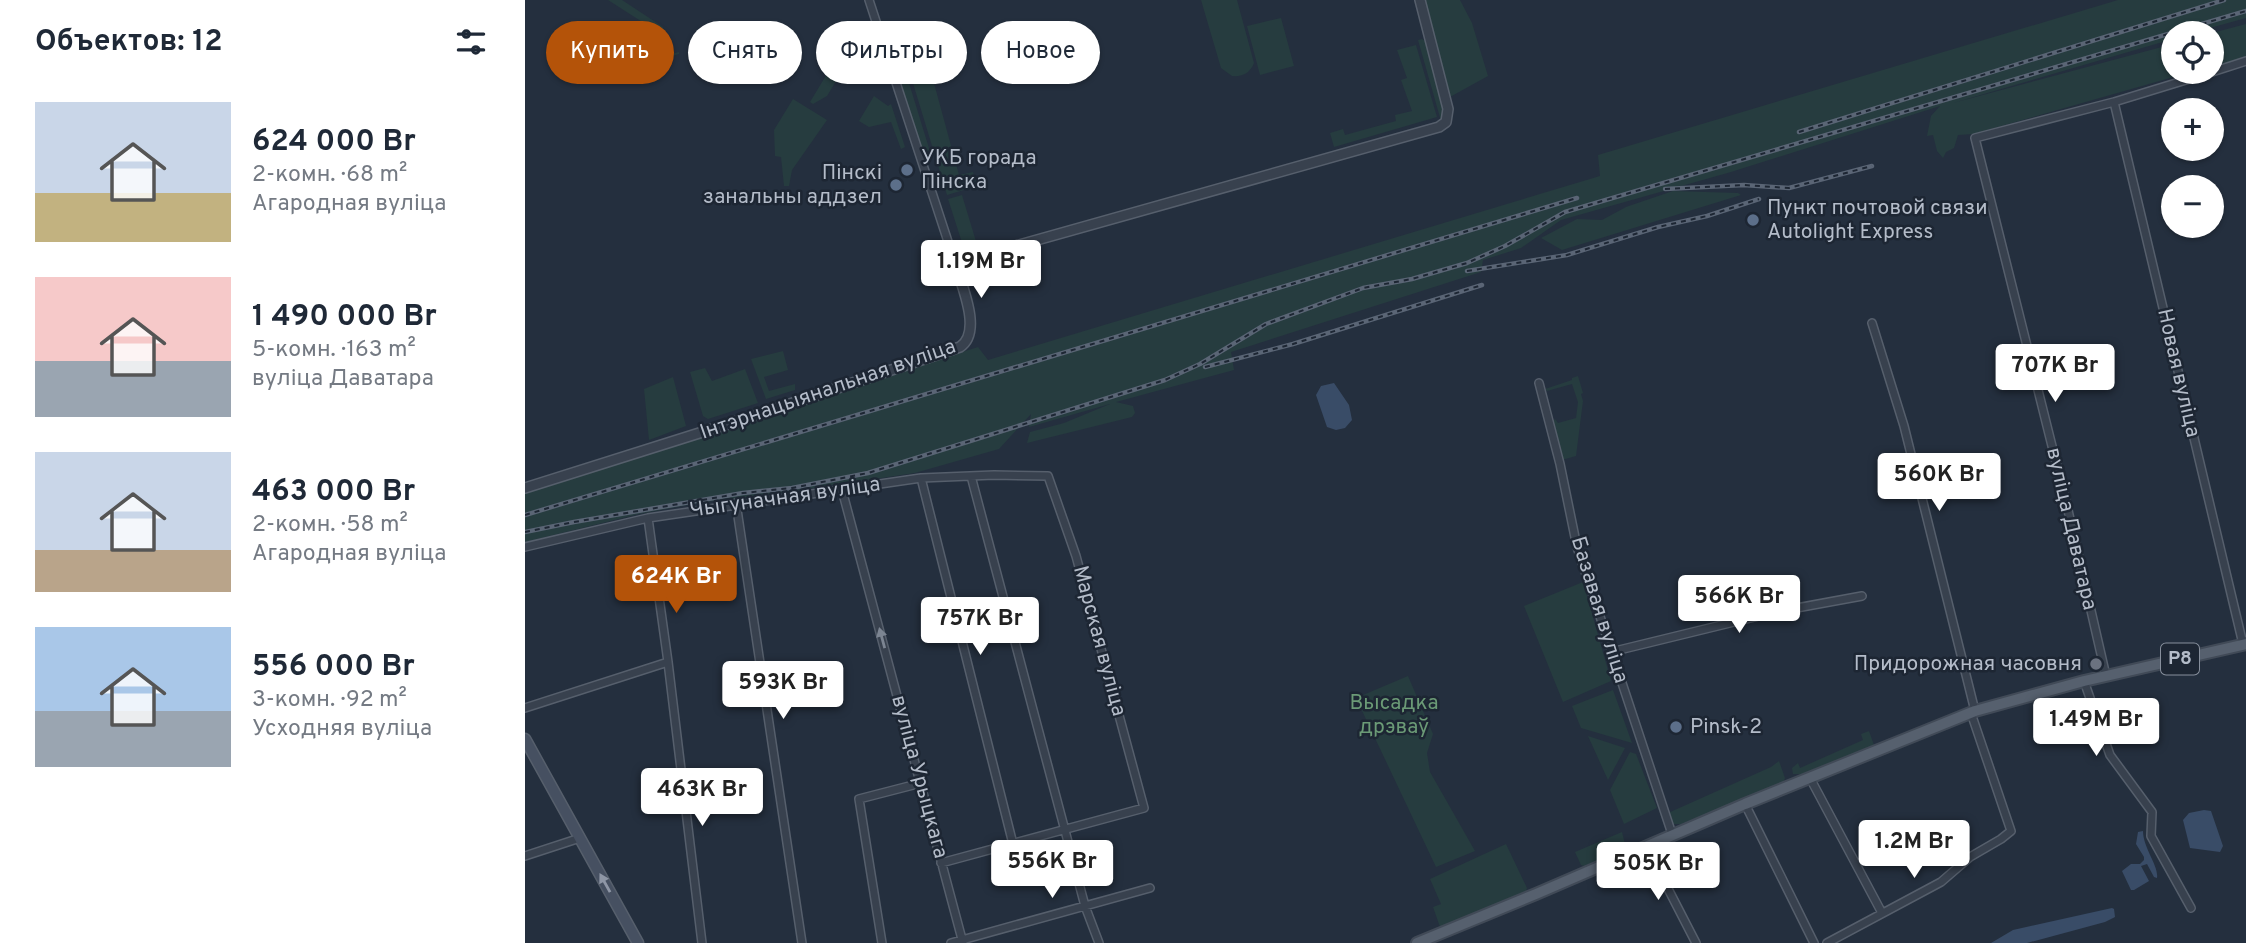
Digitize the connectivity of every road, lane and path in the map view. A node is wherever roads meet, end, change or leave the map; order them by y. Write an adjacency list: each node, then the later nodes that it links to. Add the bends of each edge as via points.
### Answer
1 (870, 0): 7 (street)
2 (1420, 0): 7 (street, via 1448,109 1446,122)
3 (2246, 61): 4 (street)
4 (2224, 68)
5 (2172, 84): 6 (street)
6 (2113, 102): 19 (street, Новая вуліца); 22 (street, вуліца Даватара, via 1975,138)
7 (955, 263): 13 (street, Інтэрнацыянальная вуліца, via 972,326 960,347)
8 (1872, 323): 25 (street, via 1904,426)
9 (1538, 383): 20 (street, Базавая вуліца, via 1577,547)
10 (971, 475): 11 (street, Чыгуначная вуліца); 12 (street, Чыгуначная вуліца); 30 (street)
11 (1048, 476): 30 (street, Марская вуліца, via 1076,556 1144,808)
12 (921, 478): 14 (street, Чыгуначная вуліца); 33 (street)
13 (525, 488)
14 (842, 490): 15 (street, Чыгуначная вуліца); 28 (street, вуліца Урыцкага, one-way to 14)
15 (736, 503): 16 (street, Чыгуначная вуліца); 44 (street)
16 (649, 518): 17 (street, Чыгуначная вуліца); 21 (street)
17 (525, 547)
18 (1862, 596): 20 (street)
19 (2245, 644): 22 (main road, Р8)
20 (1611, 652): 31 (street, Базавая вуліца)
21 (668, 662): 24 (street); 43 (street)
22 (2110, 675): 23 (main road, Р8)
23 (2084, 681): 25 (main road, Р8); 39 (street, via 2110,755 2152,812 2151,836)
24 (525, 708)
25 (1973, 712): 27 (main road, Р8); 40 (street, via 2011,831 1941,882)
26 (525, 738): 32 (main road)
27 (1810, 778): 29 (main road, Р8); 40 (street)
28 (921, 783): 36 (street, вуліца Урыцкага); 45 (street, via 859,799)
29 (1745, 804): 31 (main road, Р8); 50 (street)
30 (1066, 829): 33 (street); 38 (street)
31 (1672, 834): 34 (main road, Р8)
32 (580, 838): 35 (street); 42 (main road, one-way to 32)
33 (1013, 844): 36 (street)
34 (1646, 846): 48 (main road, Р8); 49 (street)
35 (525, 856)
36 (941, 863): 41 (street, вуліца Урыцкага)
37 (1150, 888): 38 (street)
38 (1085, 906): 41 (street); 47 (street)
39 (2191, 908)
40 (1882, 913): 51 (street)
41 (963, 942): 46 (street)
42 (638, 943)
43 (702, 943)
44 (802, 943)
45 (882, 943)
46 (951, 943)
47 (1098, 943)
48 (1417, 943)
49 (1696, 943)
50 (1814, 943)
51 (1827, 943)

